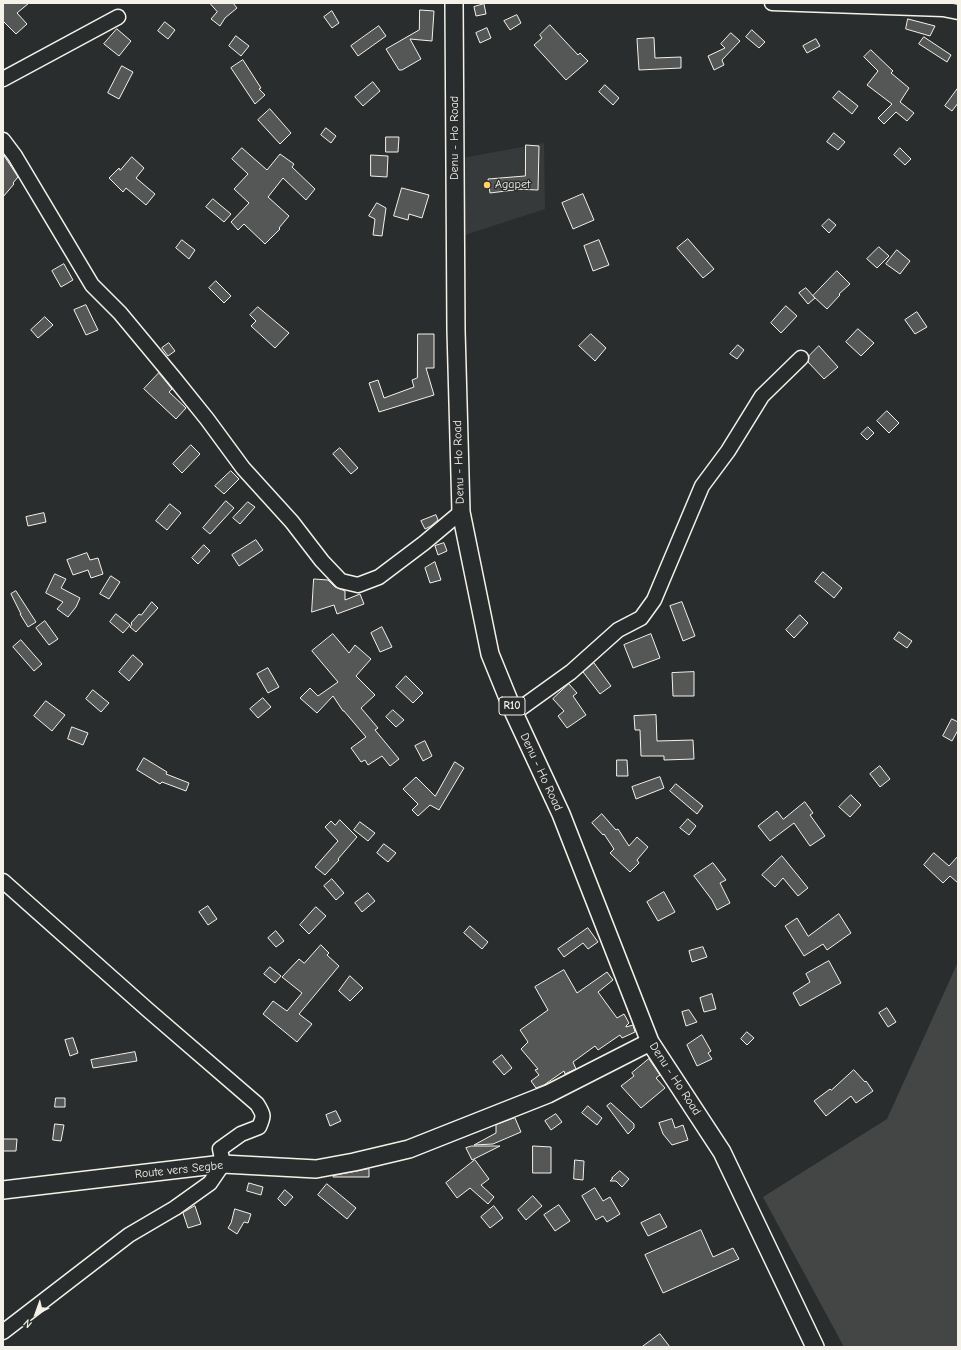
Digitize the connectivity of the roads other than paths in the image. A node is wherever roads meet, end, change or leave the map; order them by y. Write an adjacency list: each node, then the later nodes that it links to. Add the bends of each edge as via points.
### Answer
1 (454, 3): 8 (main road, Denu - Ho Road / R10, via 456,330)
2 (772, 3): 3 (street, via 943,9)
3 (958, 12)
4 (118, 17): 5 (street)
5 (3, 79)
6 (3, 140): 8 (street, via 92,285 120,313 207,419 243,468 341,581 358,585 379,578)
7 (802, 358): 9 (street, via 762,396 728,451 702,486 654,600 641,618 618,630 571,672)
8 (461, 512): 9 (main road, Denu - Ho Road / R10, via 490,654)
9 (514, 713): 11 (main road, Denu - Ho Road / R10, via 561,814)
10 (3, 881): 12 (street, via 257,1104 264,1118 259,1128 241,1134 220,1149)
11 (650, 1042): 12 (main road, Route vers Segbe, via 548,1094 409,1149 316,1169); 15 (main road, Denu - Ho Road / R10, via 722,1152)
12 (223, 1164): 13 (main road, Route vers Segbe); 14 (street, via 210,1183 175,1208 129,1235)
13 (3, 1190)
14 (3, 1332)
15 (815, 1347)

